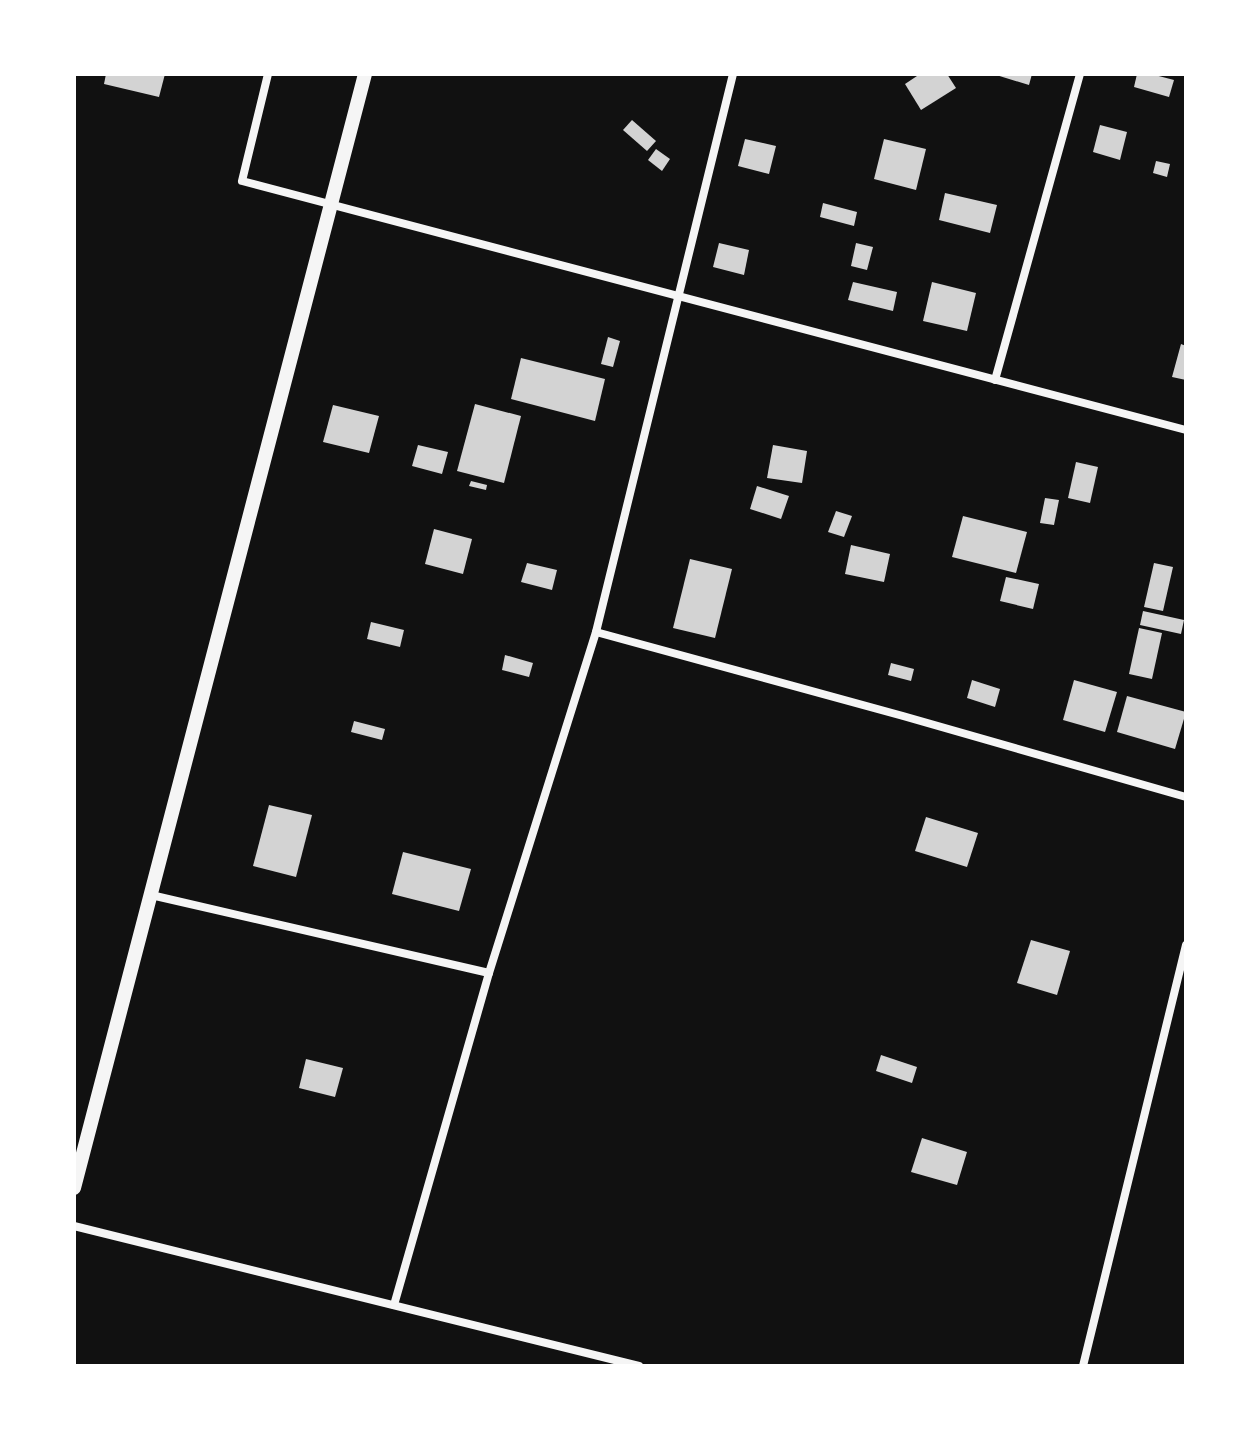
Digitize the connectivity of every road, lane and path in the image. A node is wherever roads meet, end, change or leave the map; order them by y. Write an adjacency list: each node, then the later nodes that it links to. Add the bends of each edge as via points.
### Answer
1 (268, 74): 5 (street, via 242,181)
2 (365, 74): 5 (street)
3 (733, 74): 6 (street)
4 (1080, 74): 7 (street)
5 (330, 206): 6 (street); 11 (street)
6 (678, 297): 7 (street); 9 (street)
7 (995, 380): 8 (street)
8 (1186, 430)
9 (596, 632): 10 (street); 13 (street)
10 (1186, 797)
11 (151, 895): 13 (street); 14 (street)
12 (1186, 945): 18 (street)
13 (489, 973): 16 (street)
14 (74, 1188)
15 (74, 1226): 16 (street)
16 (394, 1305): 17 (street)
17 (639, 1366)
18 (1083, 1366)

